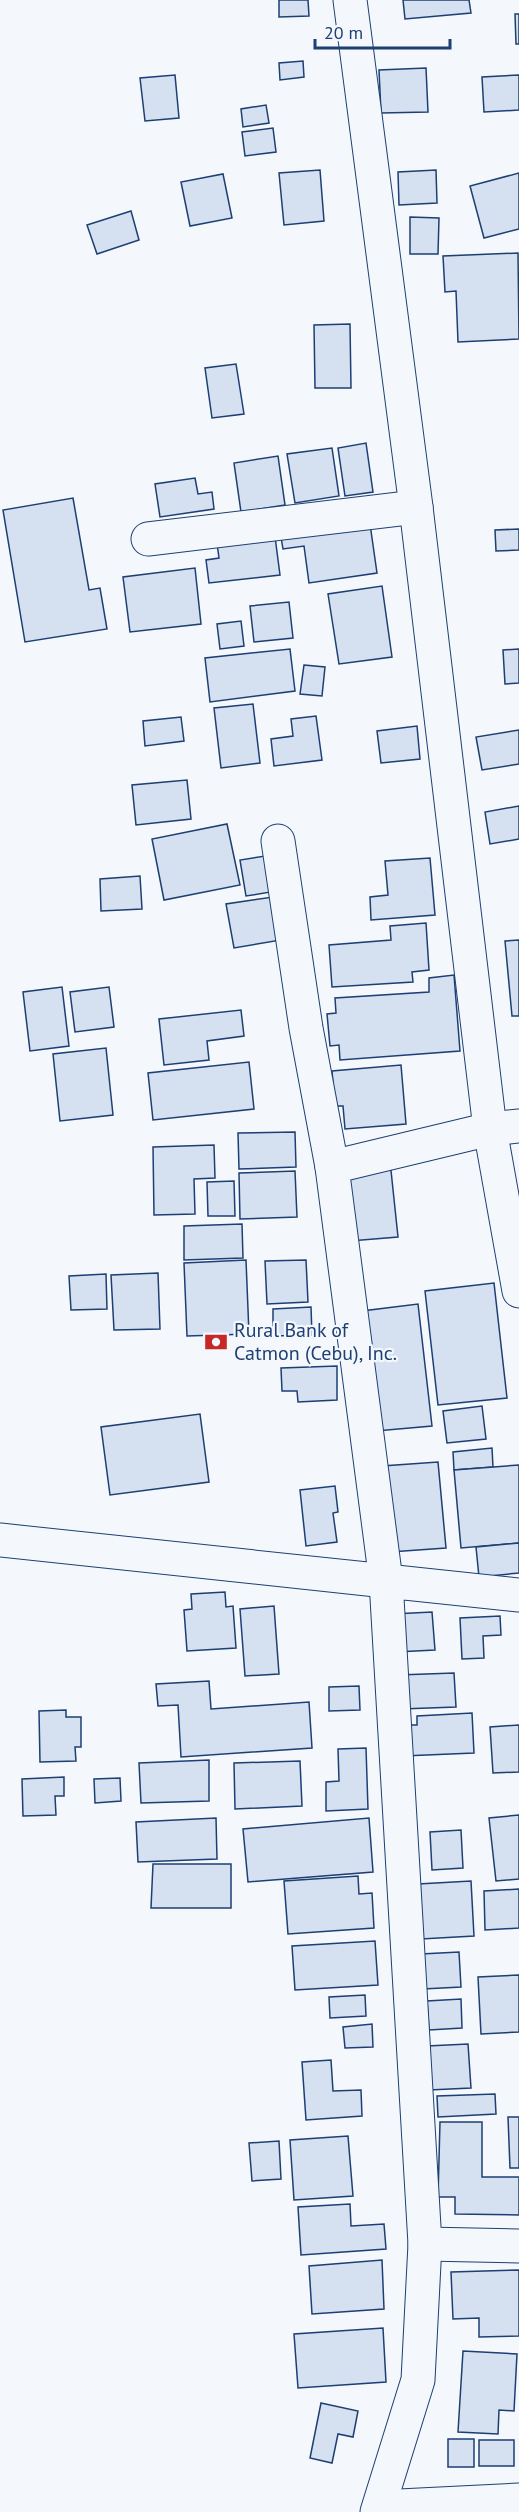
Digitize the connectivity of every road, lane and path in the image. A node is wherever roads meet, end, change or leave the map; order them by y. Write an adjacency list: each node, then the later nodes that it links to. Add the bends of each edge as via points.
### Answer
1 (350, 0): 2 (main road)
2 (416, 507): 3 (main road); 5 (main road)
3 (147, 539)
4 (278, 841): 6 (main road)
5 (505, 1128): 6 (main road); 7 (main road)
6 (332, 1167): 9 (main road)
7 (519, 1291)
8 (0, 1540): 9 (main road)
9 (386, 1581): 10 (main road); 11 (main road)
10 (519, 1595)
11 (425, 2244): 12 (main road); 14 (main road, via 418,2380)
12 (519, 2246)
13 (519, 2500): 14 (main road)
14 (378, 2509)

